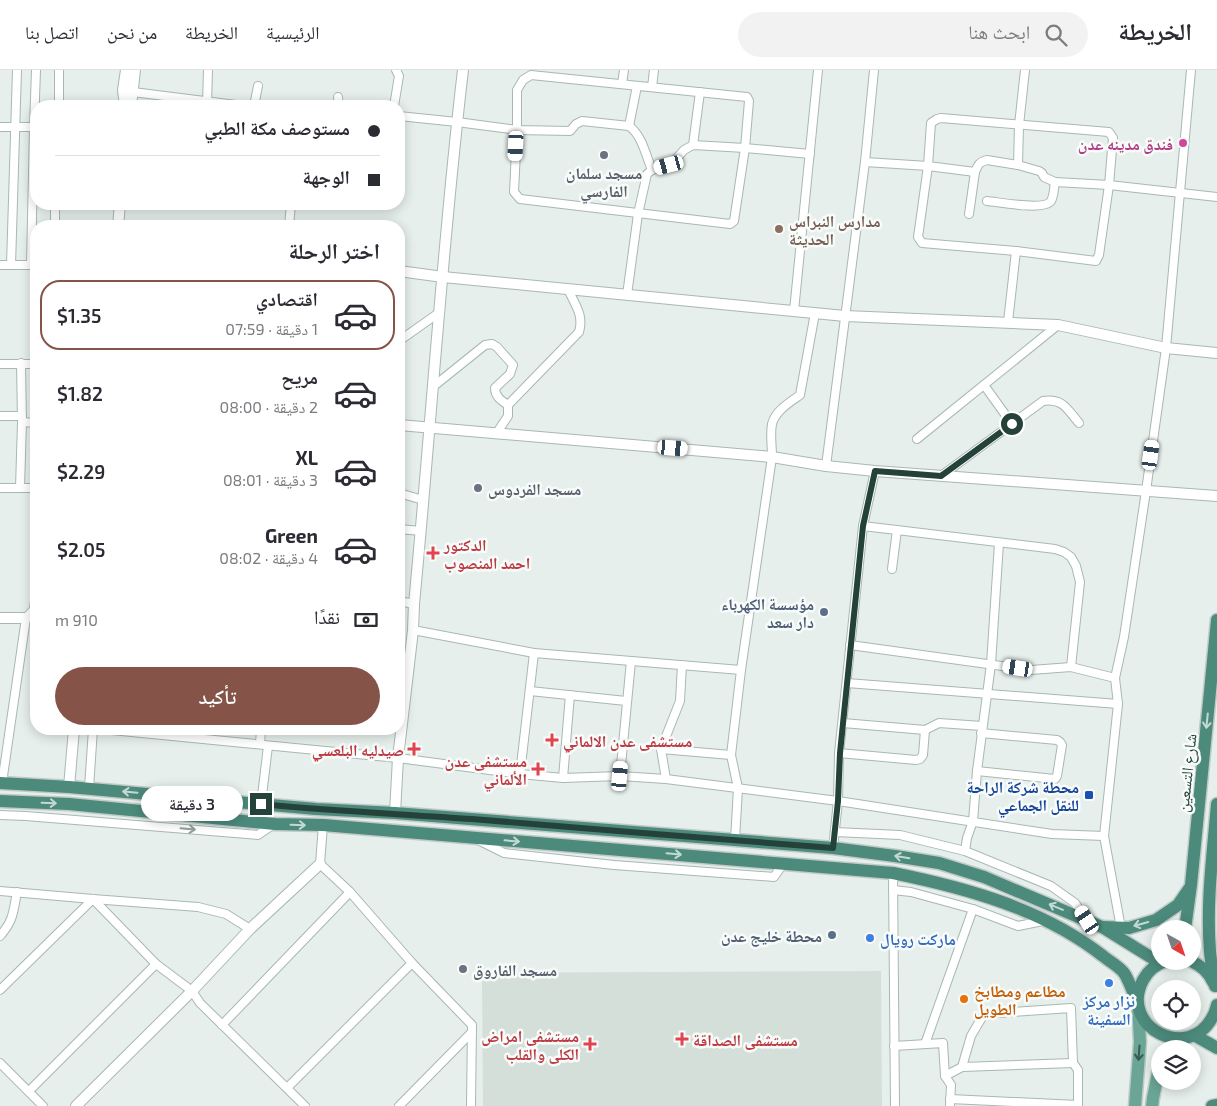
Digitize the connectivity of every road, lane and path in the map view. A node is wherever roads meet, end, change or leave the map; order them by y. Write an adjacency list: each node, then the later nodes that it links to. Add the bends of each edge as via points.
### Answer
1 (17, 70): 36 (street)
2 (36, 70): 22 (street)
3 (59, 70): 23 (street)
4 (126, 70): 24 (street)
5 (135, 70): 19 (street)
6 (208, 70): 27 (street)
7 (396, 70): 30 (street, via 399,76)
8 (463, 70): 32 (street)
9 (624, 70): 15 (street)
10 (654, 70): 18 (street)
11 (818, 70): 41 (street)
12 (874, 70): 42 (street)
13 (1025, 70): 33 (street)
14 (1191, 70): 49 (street)
15 (622, 84): 17 (street); 38 (street, via 531,75 517,90)
16 (258, 86): 28 (street)
17 (637, 86): 18 (street); 34 (street)
18 (652, 87): 20 (street)
19 (133, 92): 25 (street); 26 (street)
20 (700, 92): 39 (street); 40 (street, via 749,99)
21 (338, 97): 29 (street)
22 (35, 100)
23 (59, 100)
24 (124, 100)
25 (132, 100)
26 (182, 100)
27 (207, 100)
28 (255, 100)
29 (338, 100)
30 (395, 100)
31 (405, 117): 32 (street)
32 (457, 122): 38 (street); 59 (street)
33 (1019, 125): 43 (street); 44 (street, via 937,119 931,123); 48 (street, via 1109,132 1113,138)
34 (629, 126): 38 (street, via 582,120 570,131); 45 (street, via 639,136)
35 (0, 127): 36 (street)
36 (15, 127): 37 (street); 56 (street)
37 (30, 127)
38 (517, 130): 52 (street, via 514,192 520,200)
39 (693, 145): 40 (street); 45 (street, via 669,165)
40 (745, 148): 41 (street); 52 (street, via 732,223)
41 (810, 154): 62 (street)
42 (865, 162): 44 (street); 65 (street)
43 (1018, 165): 46 (street, via 987,160 982,161); 47 (street, via 1039,171)
44 (928, 166): 46 (street); 54 (street, via 918,237 922,243)
45 (652, 170): 52 (street, via 647,174)
46 (975, 172): 53 (street)
47 (1055, 182): 48 (street); 51 (street, via 1052,200 1046,205)
48 (1109, 185): 49 (street); 54 (street, via 1100,255 1096,261)
49 (1179, 193): 50 (street); 69 (street)
50 (1217, 197)
51 (987, 201)
52 (638, 214): 61 (street)
53 (969, 214)
54 (1016, 251): 66 (street)
55 (0, 265): 56 (street)
56 (10, 265): 57 (street)
57 (30, 265)
58 (405, 271): 59 (street)
59 (443, 277): 60 (street); 63 (street)
60 (568, 289): 61 (street); 76 (street, via 582,323 580,332)
61 (627, 295): 62 (street)
62 (794, 311): 64 (street)
63 (440, 312): 68 (street); 74 (street)
64 (815, 313): 65 (street); 86 (street, via 800,395 776,415 772,424)
65 (845, 316): 66 (street); 87 (street)
66 (1008, 322): 67 (street)
67 (1058, 325): 69 (street); 75 (street)
68 (405, 337)
69 (1166, 348): 70 (street); 93 (street)
70 (1217, 353)
71 (21, 363): 72 (street); 73 (street); 78 (street)
72 (0, 364)
73 (30, 364)
74 (434, 386): 76 (street, via 485,345 492,344 513,365 510,374 495,388 499,399); 83 (street)
75 (984, 386): 81 (street); 85 (street)
76 (508, 405): 84 (street, via 508,416)
77 (0, 416): 78 (street)
78 (22, 419): 79 (street); 91 (street)
79 (30, 421)
80 (1079, 423): 81 (street, via 1061,402 1053,400 1043,401)
81 (1012, 424): 89 (street)
82 (405, 426): 83 (street)
83 (430, 428): 84 (street); 96 (street)
84 (496, 434): 86 (street)
85 (917, 439)
86 (772, 457): 87 (street); 116 (street)
87 (826, 466): 88 (street)
88 (875, 471): 89 (street); 97 (street)
89 (941, 476): 93 (street)
90 (0, 488): 91 (street)
91 (20, 488): 92 (street)
92 (30, 488)
93 (1146, 491): 95 (street); 119 (street)
94 (405, 495): 96 (street)
95 (1217, 496)
96 (423, 500): 100 (street)
97 (863, 526): 99 (street); 110 (street)
98 (405, 530): 100 (street)
99 (897, 530): 101 (street); 102 (street)
100 (421, 531): 104 (street)
101 (999, 542): 113 (street); 115 (street, via 1055,550 1072,557 1080,582)
102 (892, 569)
103 (405, 602): 104 (street)
104 (414, 604): 109 (street)
105 (30, 614): 107 (street)
106 (0, 618): 107 (street)
107 (26, 618): 146 (street)
108 (1217, 620): 166 (highway, شارع التسعين, one-way to 166)
109 (413, 630): 111 (street); 118 (street)
110 (850, 645): 113 (street); 120 (street)
111 (534, 653): 112 (street); 121 (street)
112 (631, 661): 114 (street); 125 (street)
113 (991, 664): 115 (street, via 1031,670); 122 (street)
114 (682, 665): 116 (street); 137 (street, via 680,701)
115 (1071, 667): 119 (street)
116 (741, 670): 139 (street)
117 (405, 671): 118 (street)
118 (408, 674): 124 (street)
119 (1115, 678): 126 (street)
120 (847, 683): 122 (street); 127 (street)
121 (530, 691): 123 (street); 142 (street)
122 (986, 694): 126 (street); 128 (street)
123 (570, 695): 125 (street); 144 (street)
124 (405, 699)
125 (626, 702): 143 (street)
126 (1118, 704): 160 (street)
127 (843, 723): 129 (street); 138 (street)
128 (982, 729): 129 (street, via 939,723); 141 (street); 141 (street, via 1057,740 1062,745 1057,776 1052,780)
129 (925, 730): 138 (street, via 920,759)
130 (73, 735): 147 (street)
131 (92, 735): 148 (street)
132 (165, 735): 135 (street)
133 (261, 735): 135 (street)
134 (401, 735): 140 (street)
135 (260, 744): 136 (street)
136 (268, 746): 140 (street); 152 (street)
137 (661, 749): 139 (street); 145 (street)
138 (840, 753): 151 (street)
139 (731, 755): 149 (street)
140 (398, 758): 142 (street); 154 (street)
141 (977, 771): 156 (street)
142 (520, 774): 144 (street)
143 (620, 776): 144 (street); 145 (street)
144 (563, 778)
145 (666, 779): 149 (street)
146 (1, 783): 147 (highway)
147 (69, 787): 148 (highway)
148 (88, 788): 152 (highway, one-way to 148)
149 (738, 788): 151 (street); 161 (street)
150 (0, 801): 157 (highway, one-way to 157, via 69,804)
151 (838, 801): 156 (street); 159 (street)
152 (261, 804): 154 (highway)
153 (1217, 804): 167 (highway)
154 (395, 814): 161 (highway)
155 (0, 815): 157 (street, one-way to 157, via 258,835)
156 (973, 821): 160 (street, via 1052,834); 163 (street)
157 (275, 824): 158 (highway, one-way to 158)
158 (322, 825): 164 (street); 165 (highway)
159 (835, 832): 162 (street); 163 (street, via 900,835)
160 (1104, 836): 178 (street)
161 (735, 840): 162 (highway)
162 (833, 848): 175 (highway, one-way to 162, via 984,877 939,864)
163 (965, 851): 175 (street, via 1051,886 1075,903)
164 (320, 864): 171 (street); 179 (street)
165 (893, 873): 168 (street); 174 (highway, via 979,894)
166 (1191, 885): 176 (highway, شارع التسعين); 178 (highway, one-way to 178, via 1178,905 1156,920)
167 (1213, 889): 188 (highway, via 1210,952)
168 (893, 890): 173 (street); 196 (street)
169 (0, 891): 170 (street)
170 (17, 892): 172 (street); 180 (street, via 12,917)
171 (350, 892): 182 (street); 191 (street)
172 (93, 899): 179 (street, via 198,907 226,914); 183 (street); 186 (street)
173 (974, 909): 174 (street, via 1018,926); 195 (street)
174 (1046, 920): 189 (highway, via 1087,944 1124,973)
175 (1087, 920): 177 (highway)
176 (1186, 920)
177 (1102, 927): 178 (highway); 181 (highway)
178 (1121, 928)
179 (250, 929): 187 (street)
180 (0, 936)
181 (1151, 955)
182 (412, 963): 192 (street, via 472,1025); 202 (street)
183 (156, 964): 187 (street); 204 (street)
184 (1201, 967): 188 (highway, via 1210,974)
185 (1151, 970): 189 (highway, via 1139,988)
186 (0, 990)
187 (192, 991): 191 (street); 208 (street)
188 (1216, 991)
189 (1138, 1004): 194 (highway, via 1143,1019 1152,1030 1166,1037); 214 (main road, one-way to 214, via 1140,1042)
190 (1217, 1005): 193 (highway, via 1213,1017)
191 (222, 1025): 202 (street)
192 (472, 1032): 210 (street); 211 (street)
193 (1194, 1035): 194 (highway); 197 (highway)
194 (1181, 1039)
195 (925, 1044): 196 (street); 201 (street, via 943,1043)
196 (894, 1046): 212 (street)
197 (1217, 1048)
198 (1073, 1062): 200 (street); 200 (street, via 1071,1008 984,1014 971,1036); 213 (street, via 1078,1070)
199 (0, 1063): 204 (street)
200 (962, 1067): 201 (street)
201 (945, 1076): 205 (street, via 951,1084)
202 (287, 1088): 209 (street)
203 (1155, 1090): 215 (main road)
204 (29, 1091): 207 (street)
205 (950, 1103): 213 (street)
206 (1217, 1105): 216 (highway)
207 (43, 1106)
208 (76, 1106)
209 (306, 1106)
210 (399, 1106)
211 (472, 1106)
212 (895, 1106)
213 (1078, 1106)
214 (1135, 1106)
215 (1152, 1106)
216 (1212, 1106)

